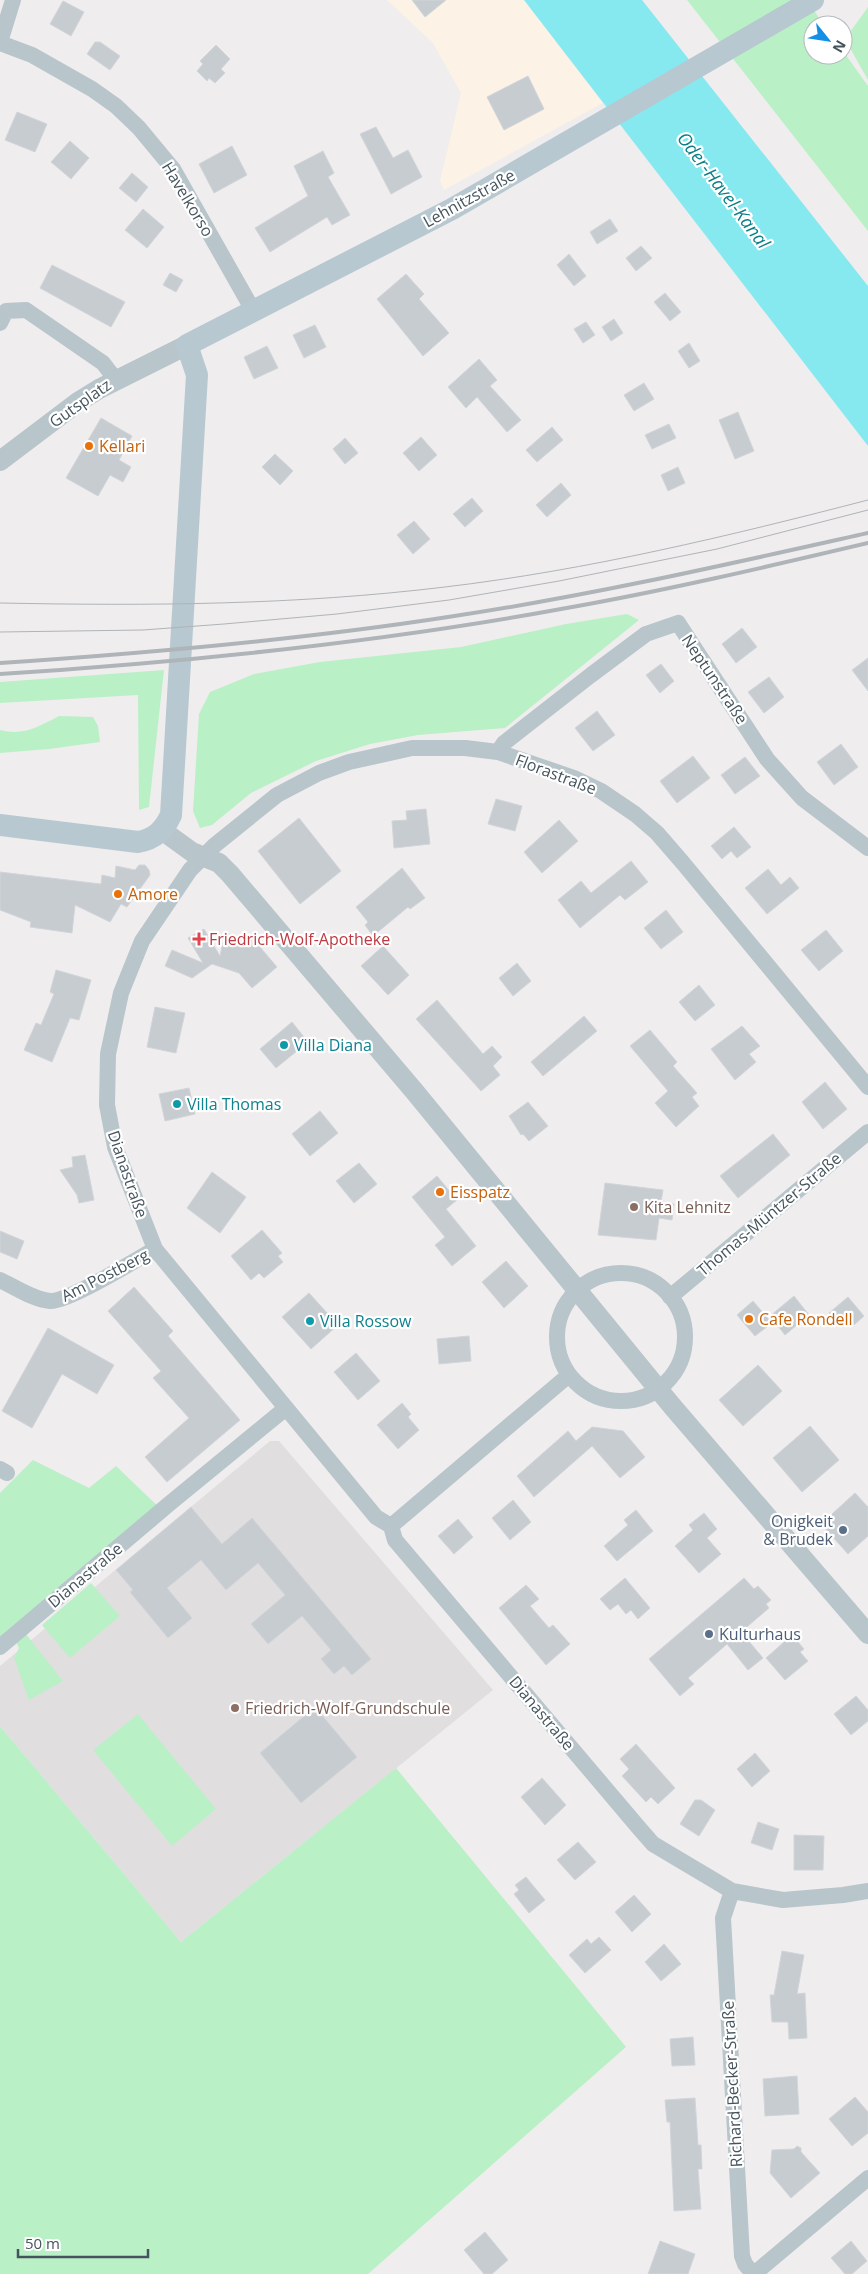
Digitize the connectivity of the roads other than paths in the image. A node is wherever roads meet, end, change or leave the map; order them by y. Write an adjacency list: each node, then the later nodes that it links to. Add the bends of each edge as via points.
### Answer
1 (14, 0): 3 (street)
2 (813, 0): 4 (main road, Lehnitzstraße, via 452,209)
3 (0, 42): 4 (street, Havelkorso, via 32,55 84,84 116,106 139,128 173,169)
4 (254, 312): 6 (main road, Lehnitzstraße)
5 (0, 323): 7 (street, Gutsplatz, via 6,311 26,310 103,363)
6 (187, 345): 7 (street, Lehnitzstraße); 11 (main road, via 198,374 171,815)
7 (116, 380): 8 (street, Gutsplatz, via 78,402)
8 (0, 462)
9 (498, 752): 12 (street, Neptunstraße, via 504,743 646,634 678,623 767,759 802,798); 13 (street, Florastraße, via 412,748 350,762 277,795); 14 (street, Florastraße, via 574,778 601,791 642,820 683,863)
10 (0, 825): 11 (main road, via 138,842 149,840)
11 (163, 830): 13 (street, via 192,852)
12 (868, 848)
13 (203, 856): 16 (street, Dianastraße, via 142,941 121,993 108,1054 107,1105 116,1147); 18 (street, via 219,863 230,874 416,1092)
14 (868, 1087)
15 (868, 1132): 19 (street, Thomas-Müntzer-Straße)
16 (155, 1249): 17 (street, Am Postberg, via 68,1297 51,1301); 22 (street, Dianastraße)
17 (0, 1280)
18 (578, 1290): 19 (street, via 602,1276 625,1273 658,1284); 20 (street, via 567,1302 557,1331 561,1362); 21 (street)
19 (670, 1296): 21 (street, via 682,1318 684,1342 673,1375)
20 (569, 1375): 21 (street, via 595,1396 612,1400 629,1401); 23 (street)
21 (658, 1389): 24 (street)
22 (286, 1408): 23 (street, Dianastraße, via 376,1518); 25 (street, Dianastraße)
23 (391, 1526): 26 (street, Dianastraße, via 395,1540 653,1844)
24 (868, 1634)
25 (0, 1647)
26 (732, 1891): 27 (street, Dianastraße, via 783,1900); 29 (street, Richard-Becker-Straße, via 723,1918 742,2256)
27 (868, 1891)
28 (868, 2178): 29 (street)
29 (753, 2274)

